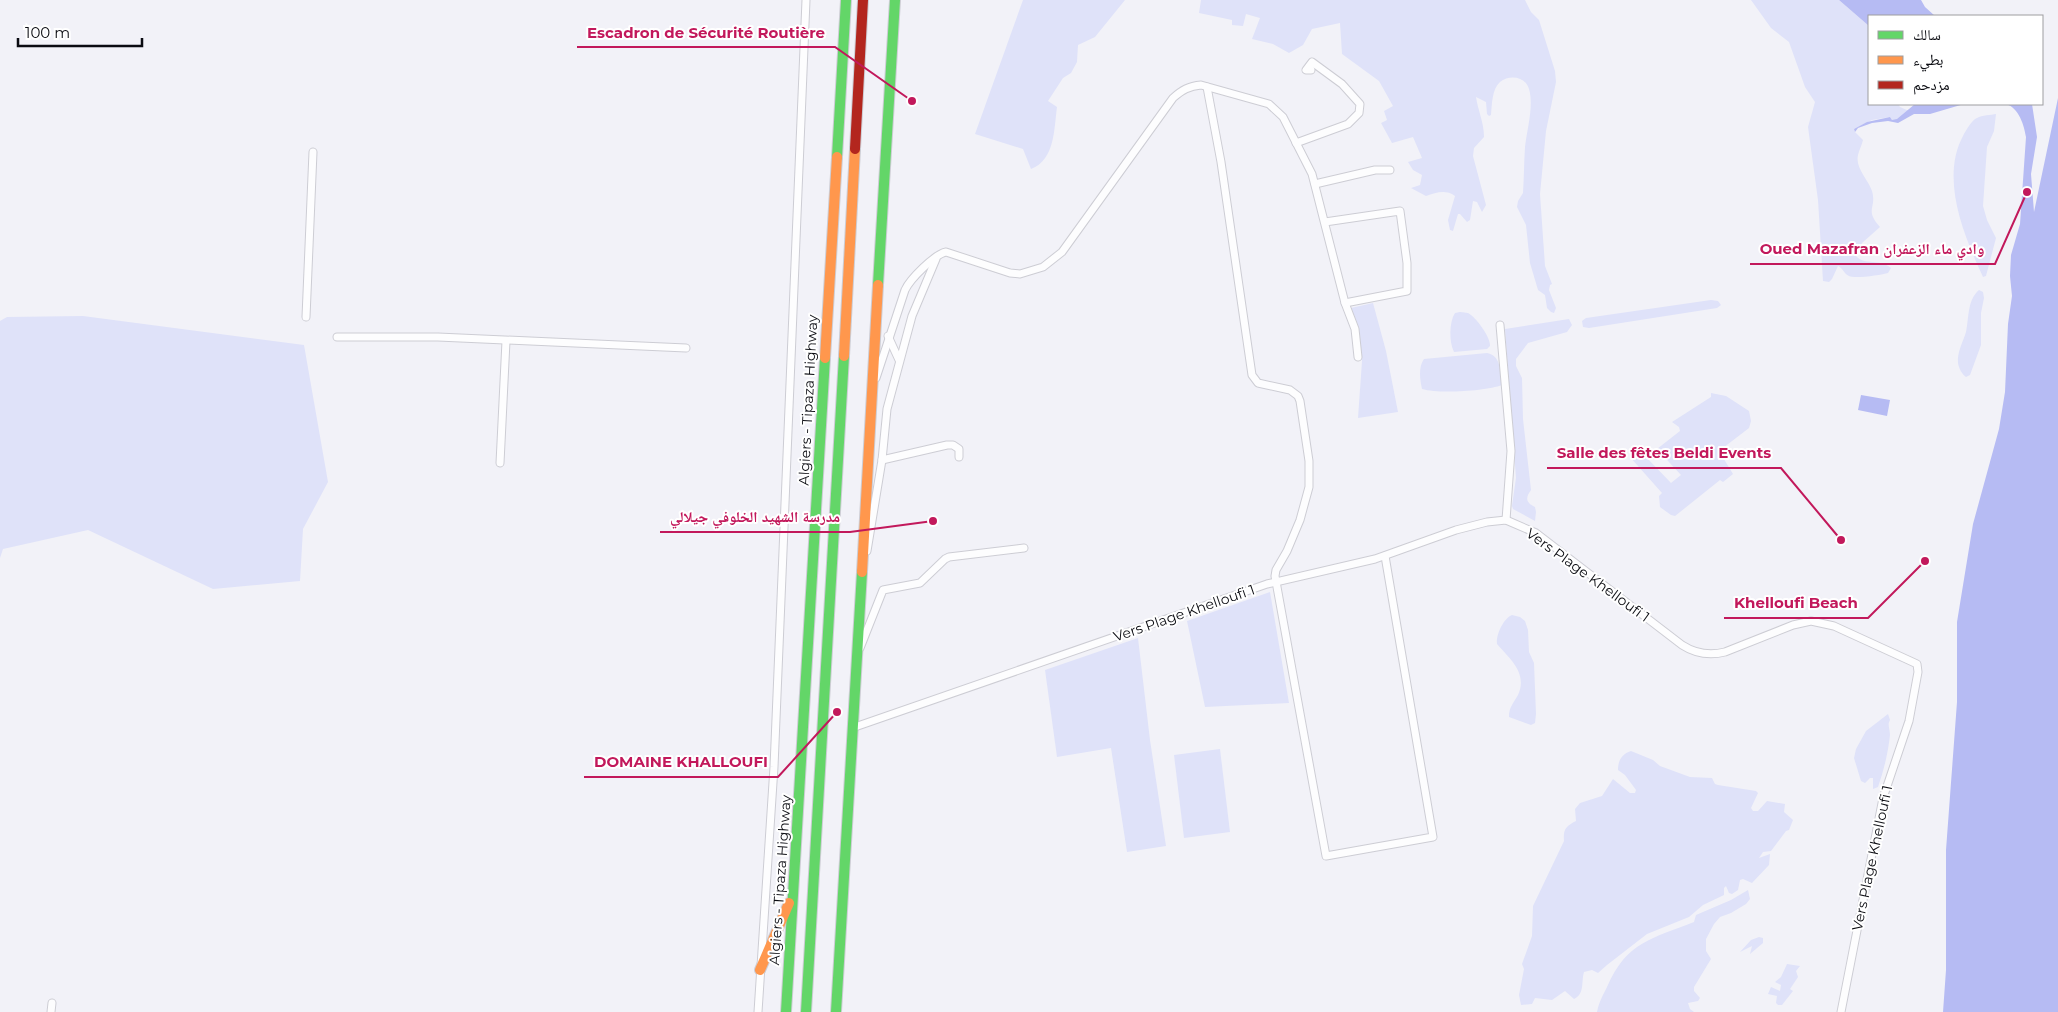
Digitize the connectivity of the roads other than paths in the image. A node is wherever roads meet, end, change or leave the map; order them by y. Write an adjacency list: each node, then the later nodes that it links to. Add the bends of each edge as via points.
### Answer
1 (806, 0): 34 (street, via 774,766)
2 (846, 0): 33 (main road, Algiers - Tipaza Highway)
3 (863, 0): 39 (main road)
4 (895, 0): 22 (main road)
5 (1311, 70): 7 (street, via 1306,70 1312,62 1342,84 1360,104 1359,114 1348,124)
6 (1207, 87): 7 (street, via 1274,107); 12 (street, via 1186,88 1173,98 1072,240 1050,263 1020,274 946,252); 29 (street, via 1252,375 1258,383 1290,390 1298,396 1309,461 1309,487 1295,532 1276,570)
7 (1296, 143): 10 (street)
8 (313, 152): 14 (street)
9 (1390, 170): 10 (street, via 1375,170)
10 (1315, 184): 11 (street)
11 (1325, 222): 13 (street); 13 (street, via 1400,211 1408,263 1407,290)
12 (938, 256): 17 (street, via 906,287); 21 (street, via 912,316)
13 (1345, 303): 20 (street, via 1355,329)
14 (306, 317)
15 (1500, 325): 26 (street, via 1511,451)
16 (337, 336): 18 (street)
17 (888, 336): 21 (street); 22 (street)
18 (506, 341): 19 (street); 25 (street)
19 (686, 348)
20 (1358, 357)
21 (900, 360): 24 (street, via 886,409)
22 (871, 397): 30 (main road)
23 (959, 457): 24 (street, via 959,449 947,445)
24 (882, 460): 30 (street)
25 (500, 463)
26 (1506, 520): 28 (street, Vers Plage Khelloufi 1, via 1473,524); 41 (street, Vers Plage Khelloufi 1, via 1545,539 1682,645 1700,653 1725,652 1811,621 1834,626 1917,664 1909,721 1883,798)
27 (1024, 548): 31 (street, via 945,558 920,583 883,590)
28 (1384, 556): 29 (street, Vers Plage Khelloufi 1); 29 (street, via 1433,837 1326,856)
29 (1276, 581): 32 (street, Vers Plage Khelloufi 1)
30 (861, 589): 31 (main road)
31 (857, 655): 32 (main road)
32 (852, 728): 40 (main road)
33 (794, 891): 34 (main road); 38 (main road, Algiers - Tipaza Highway)
34 (760, 970): 37 (street)
35 (52, 1003): 36 (street)
36 (51, 1012)
37 (758, 1012)
38 (786, 1012)
39 (806, 1012)
40 (836, 1012)
41 (1841, 1012)

